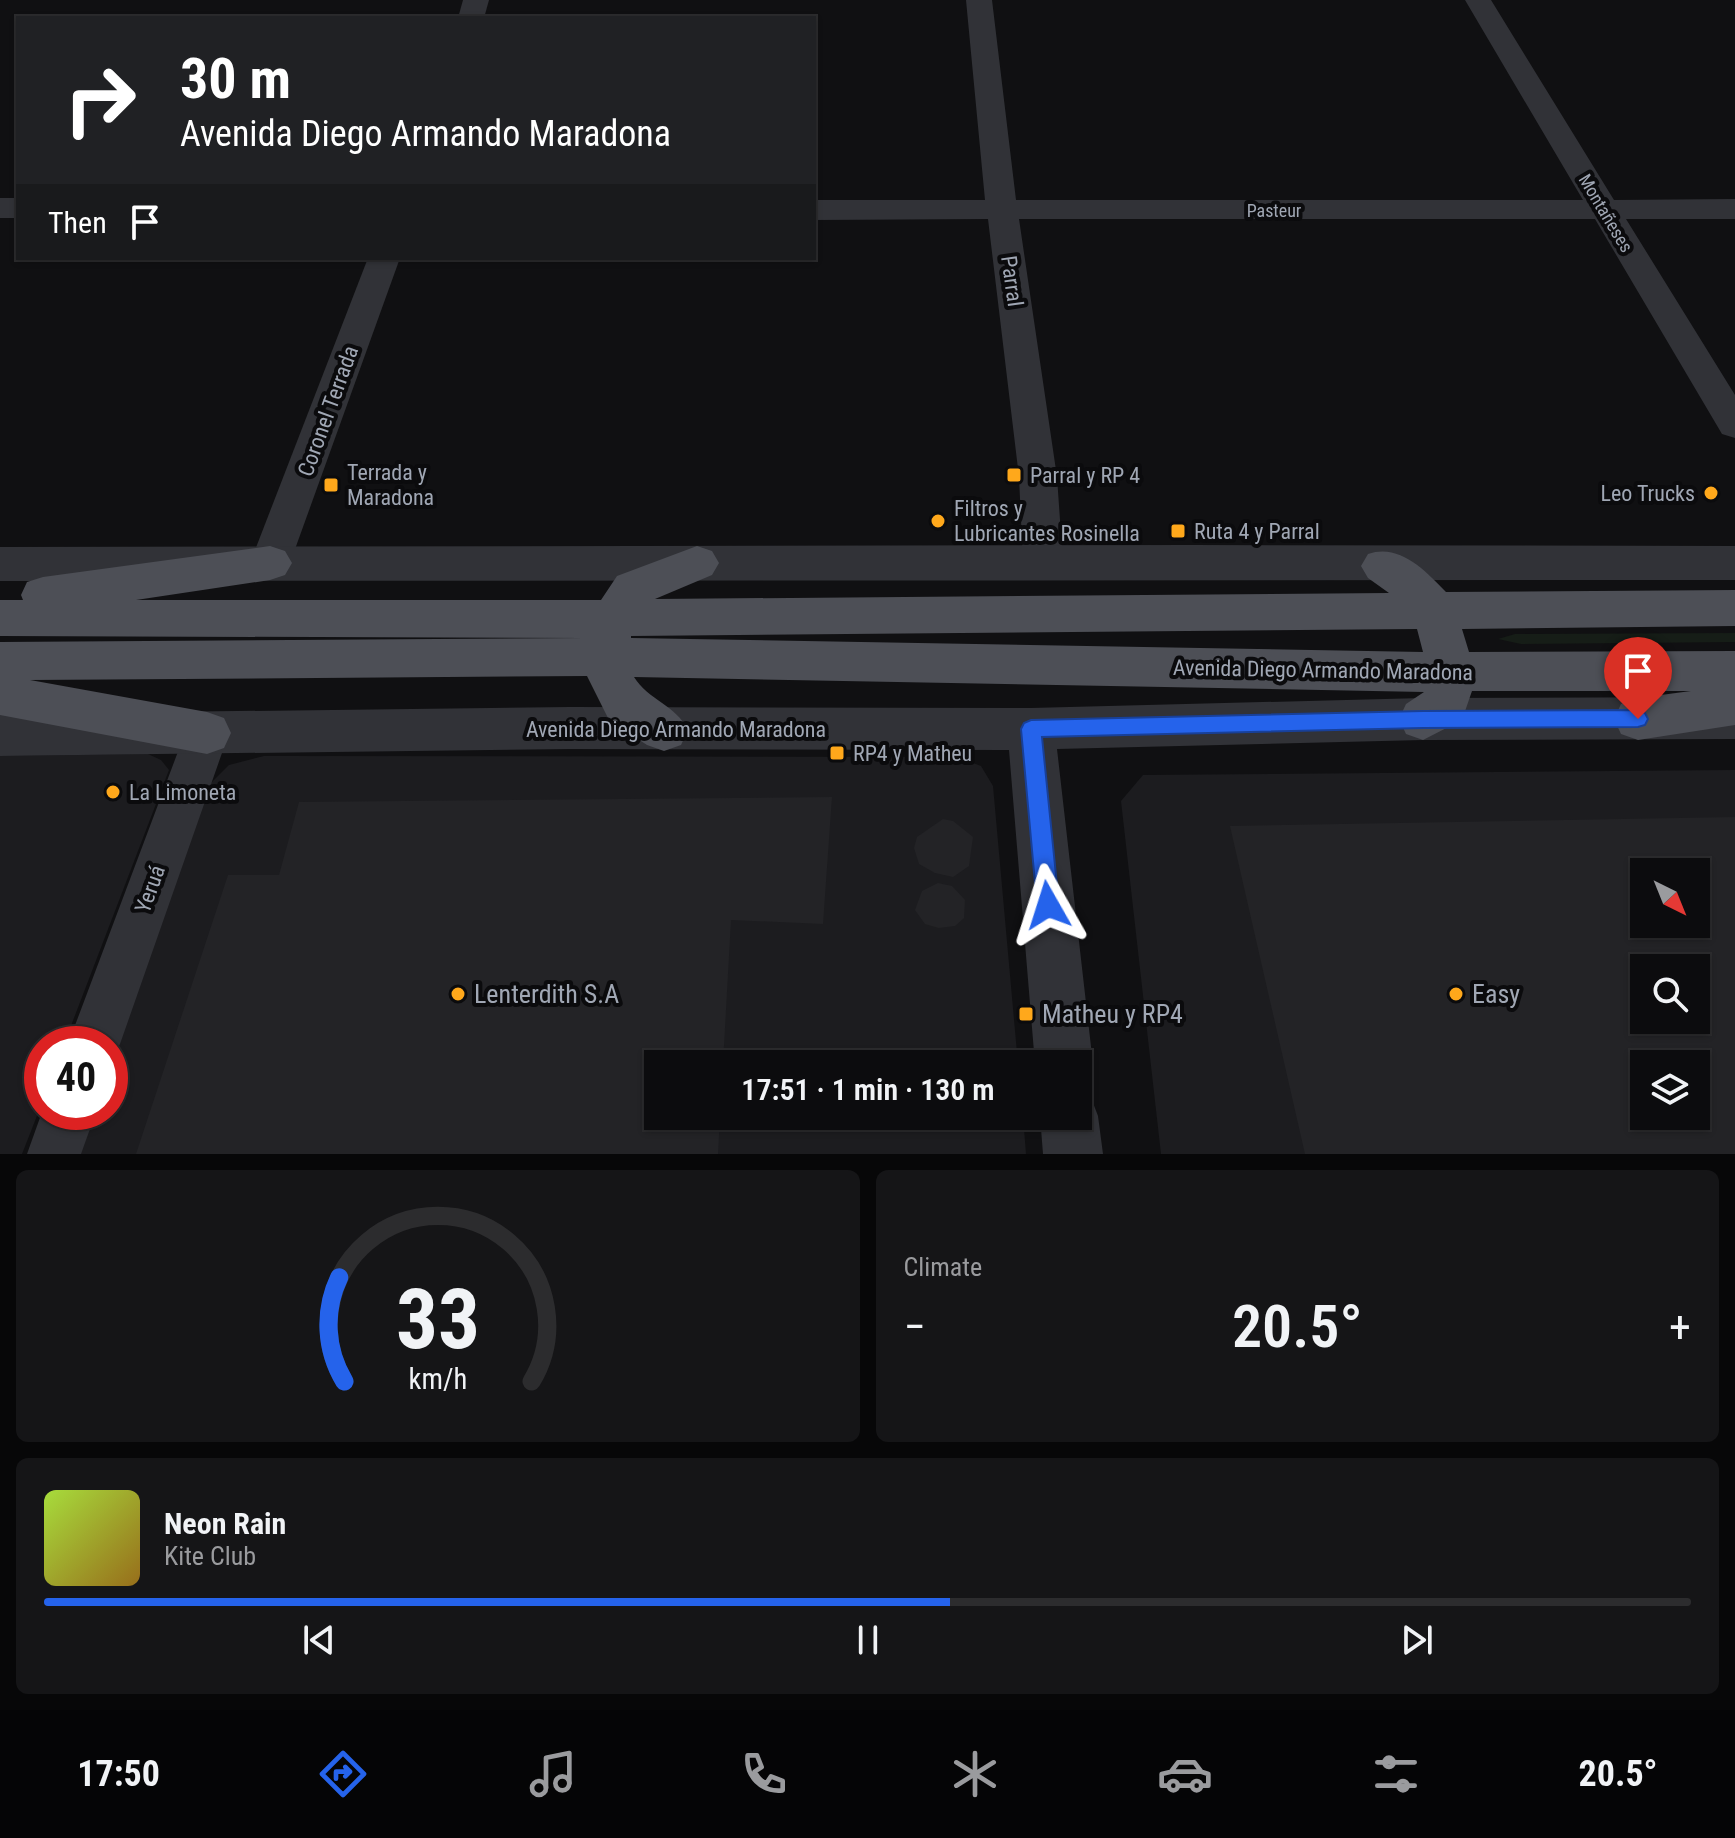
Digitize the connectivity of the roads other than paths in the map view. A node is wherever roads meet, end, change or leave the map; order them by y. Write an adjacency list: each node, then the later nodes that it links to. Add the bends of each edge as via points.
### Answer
1 (979, 0): 6 (street, Parral)
2 (1478, 0): 5 (street, Montañeses)
3 (1735, 209): 5 (street, Pasteur)
4 (816, 210): 6 (street, Pasteur)
5 (1605, 210): 6 (street, Pasteur); 8 (street, Montañeses)
6 (1002, 211): 11 (street, Parral, via 1038,477)
7 (383, 260): 9 (street, Coronel Terrada)
8 (1735, 425)
9 (270, 563): 10 (street); 13 (street); 15 (main road)
10 (697, 563): 11 (street); 19 (main road, via 633,589)
11 (1043, 563): 14 (street)
12 (1735, 563): 14 (street)
13 (0, 564)
14 (1383, 566): 17 (main road, via 1412,585)
15 (0, 601)
16 (1735, 608): 17 (main road, Avenida Diego Armando Maradona)
17 (1434, 610): 19 (main road, Avenida Diego Armando Maradona); 22 (main road)
18 (0, 618): 19 (main road, Avenida Diego Armando Maradona)
19 (608, 638): 20 (main road, Avenida Diego Armando Maradona); 22 (main road, Avenida Diego Armando Maradona); 29 (main road, via 613,684 626,706)
20 (0, 661)
21 (1735, 671): 22 (main road, Avenida Diego Armando Maradona)
22 (1452, 672): 26 (main road, via 1445,706)
23 (0, 695): 30 (main road)
24 (1735, 705): 27 (main road)
25 (1735, 718): 27 (street, Avenida Diego Armando Maradona)
26 (1423, 719): 27 (street, Avenida Diego Armando Maradona); 28 (street, Avenida Diego Armando Maradona)
27 (1638, 719)
28 (1031, 729): 29 (street, Avenida Diego Armando Maradona); 33 (street)
29 (664, 730): 30 (street, Avenida Diego Armando Maradona)
30 (207, 733): 31 (street, Avenida Diego Armando Maradona); 32 (street, Yeruá)
31 (0, 735)
32 (101, 1026)
33 (1063, 1050)
34 (63, 1130): 36 (street)
35 (1070, 1130): 37 (street)
36 (54, 1154)
37 (1073, 1154)

